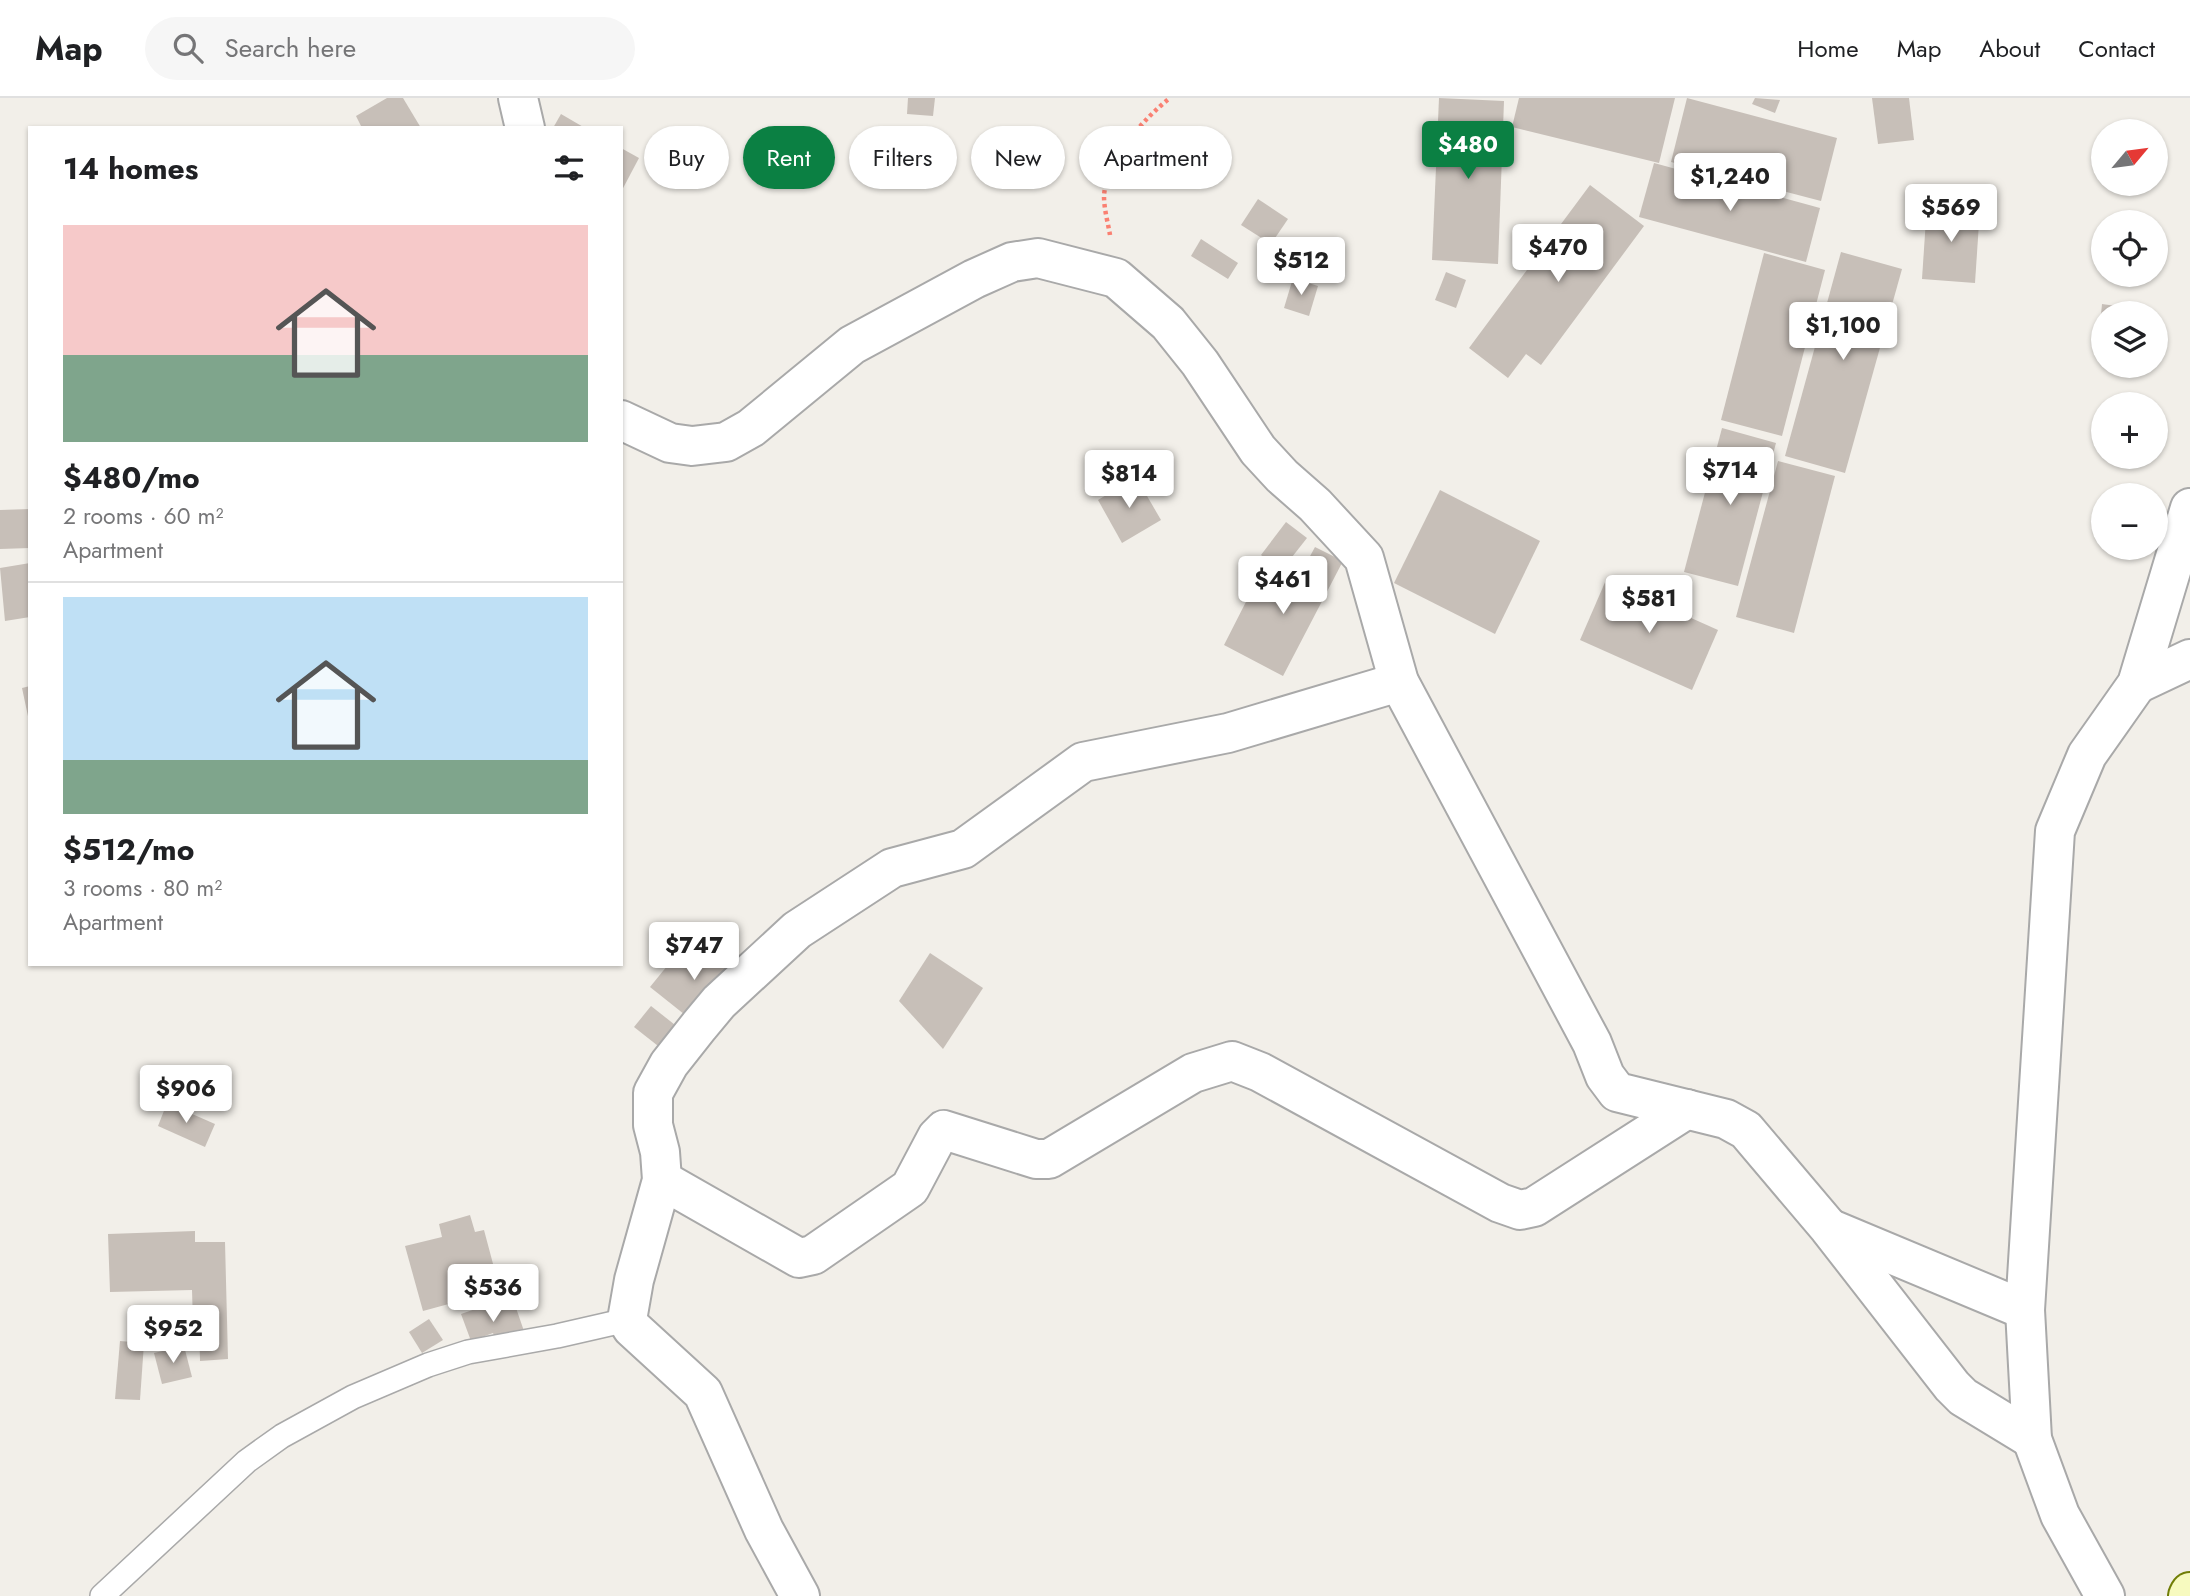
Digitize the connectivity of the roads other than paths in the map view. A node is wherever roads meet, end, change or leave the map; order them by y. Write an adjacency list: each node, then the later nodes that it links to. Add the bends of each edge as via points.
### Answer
1 (517, 98): 2 (street)
2 (524, 126)
3 (623, 421): 6 (street, via 670,443 726,442 751,428 852,345 1012,262 1038,258 1116,278 1168,323 1258,450 1364,558)
4 (2190, 508): 7 (street)
5 (2190, 659): 7 (street)
6 (1399, 682): 8 (street, via 1605,1076 1617,1092); 9 (street, via 1228,733 1083,761 963,849 892,868 797,930 719,1002 663,1074 652,1106)
7 (2137, 684): 11 (street, via 2087,755 2055,831)
8 (1687, 1109): 9 (street, via 1534,1208 1520,1210 1232,1061 1193,1073 1049,1159 1036,1160 944,1130 910,1188 813,1255 799,1258); 10 (street, via 1726,1119 1745,1130)
9 (662, 1180): 12 (street)
10 (1829, 1228): 11 (street); 13 (street, via 1952,1386)
11 (2025, 1310): 13 (street)
12 (627, 1320): 14 (lane, via 468,1352 353,1397 247,1461); 15 (street, via 702,1393 764,1530)
13 (2032, 1438): 16 (street, via 2060,1516)
14 (103, 1596)
15 (800, 1596)
16 (2105, 1596)

